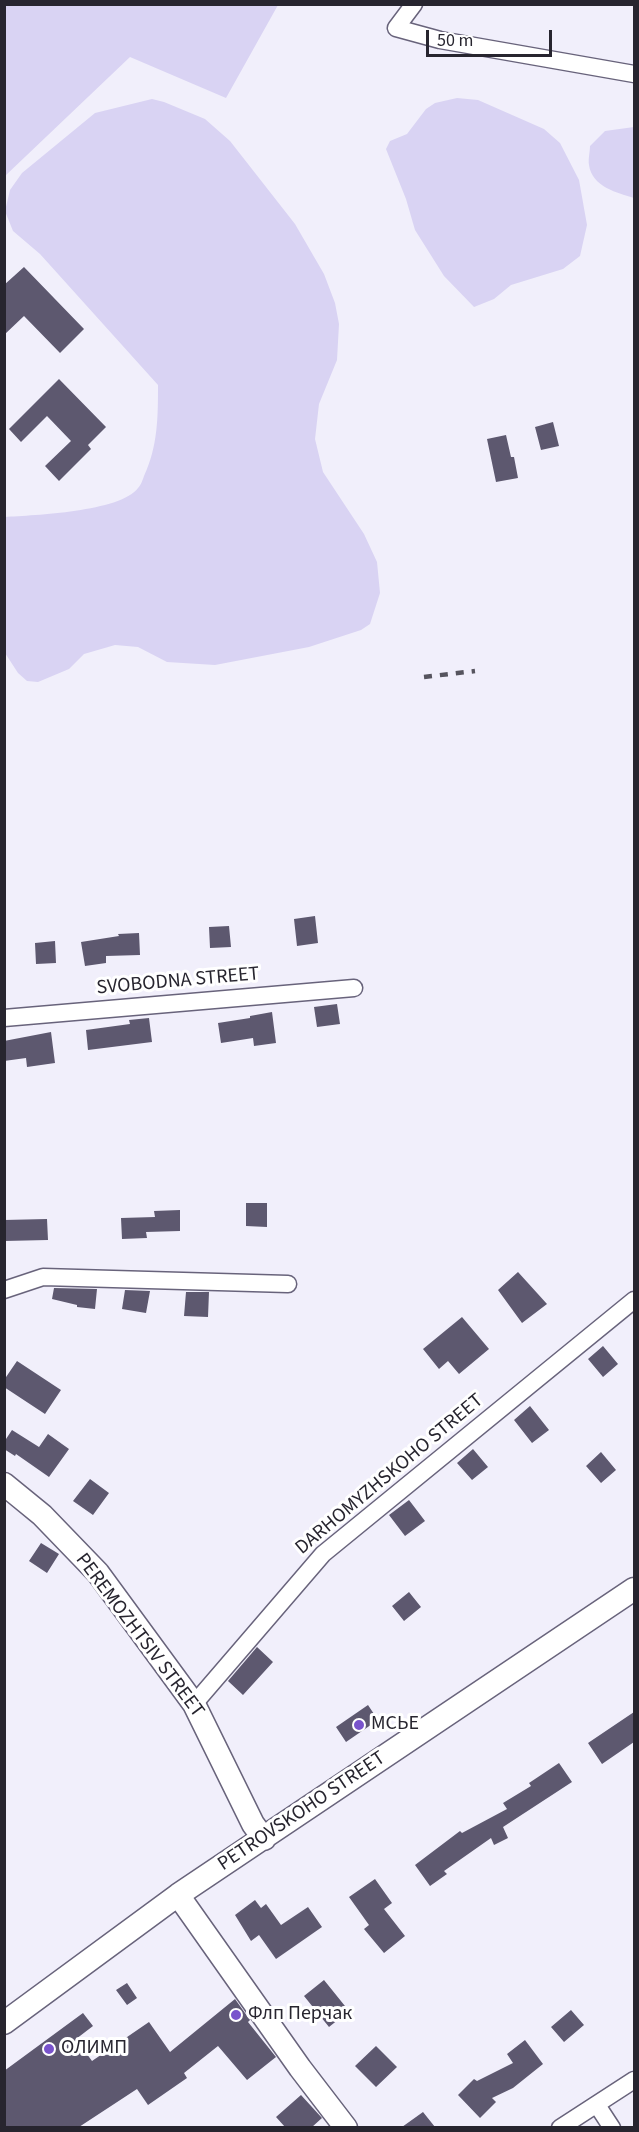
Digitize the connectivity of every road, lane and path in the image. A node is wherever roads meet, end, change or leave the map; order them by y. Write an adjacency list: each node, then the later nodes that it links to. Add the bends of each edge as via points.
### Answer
1 (414, 4): 2 (street, via 396,28 440,40)
2 (634, 74)
3 (354, 988): 4 (street, SVOBODNA STREET)
4 (4, 1018)
5 (288, 1284): 6 (street, via 43,1277)
6 (4, 1290)
7 (634, 1300): 10 (street, DARHOMYZHSKOHO STREET, via 323,1554)
8 (4, 1484): 10 (main road, PEREMOZHTSIV STREET, via 42,1515 98,1573)
9 (634, 1589): 11 (main road, PETROVSKOHO STREET)
10 (194, 1704): 11 (main road, PEREMOZHTSIV STREET)
11 (264, 1839): 12 (main road, PETROVSKOHO STREET)
12 (178, 1895): 13 (main road, PETROVSKOHO STREET); 16 (main road)
13 (4, 2023)
14 (634, 2080): 15 (street)
15 (597, 2105): 17 (street); 18 (street)
16 (346, 2127)
17 (560, 2127)
18 (612, 2127)

